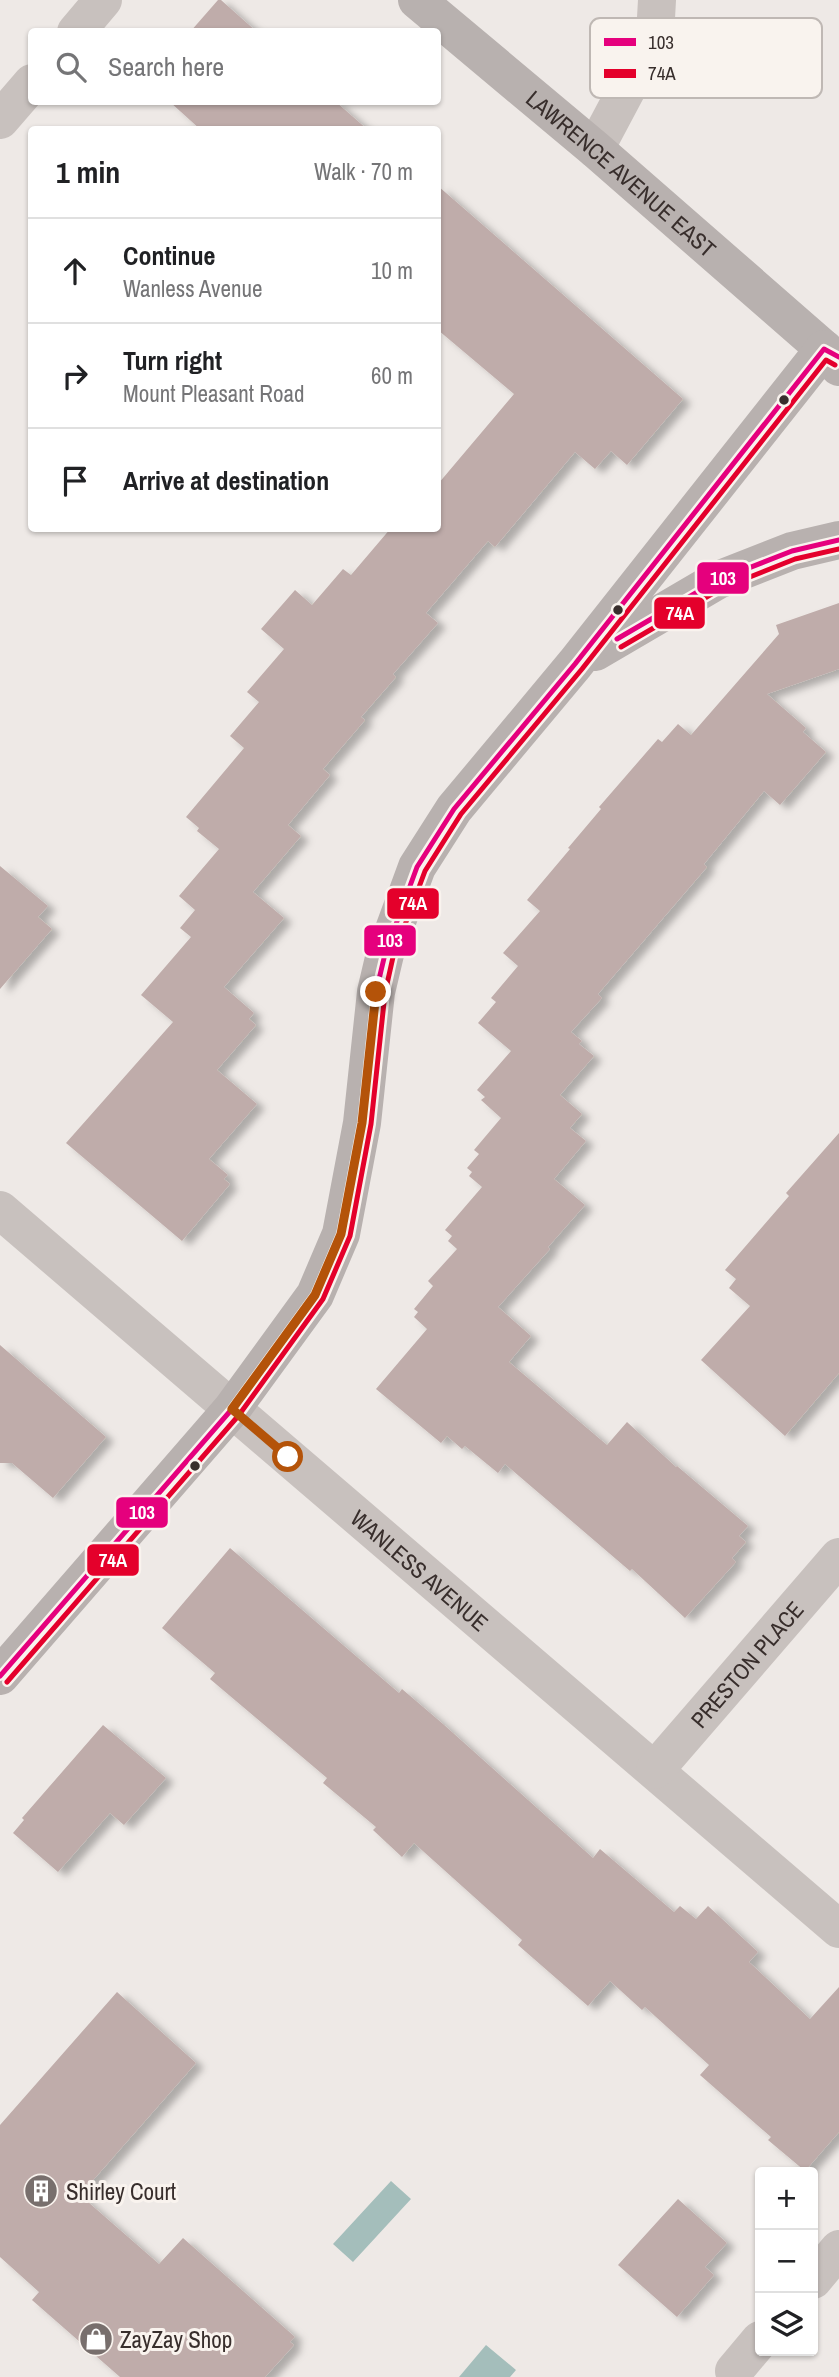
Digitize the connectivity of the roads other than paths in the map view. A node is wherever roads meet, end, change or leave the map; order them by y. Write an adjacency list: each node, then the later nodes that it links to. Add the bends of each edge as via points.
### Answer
1 (103, 0): 5 (street)
2 (417, 0): 9 (street, LAWRENCE AVENUE EAST)
3 (657, 0): 4 (street)
4 (656, 18)
5 (79, 28)
6 (28, 88): 8 (street)
7 (622, 98): 9 (street)
8 (0, 120)
9 (595, 149): 10 (street, LAWRENCE AVENUE EAST)
10 (834, 358): 12 (street)
11 (839, 540): 12 (street, via 792,551 718,580)
12 (575, 664): 14 (street, via 454,808 417,867 376,992 362,1123 341,1234 315,1295)
13 (0, 1210): 14 (street, WANLESS AVENUE)
14 (232, 1409): 16 (street); 17 (street, WANLESS AVENUE)
15 (839, 1557): 17 (street, PRESTON PLACE)
16 (0, 1676)
17 (655, 1770): 18 (street, WANLESS AVENUE)
18 (839, 1928)
19 (839, 2249): 20 (street)
20 (818, 2274)
21 (755, 2346): 22 (street)
22 (734, 2371)

